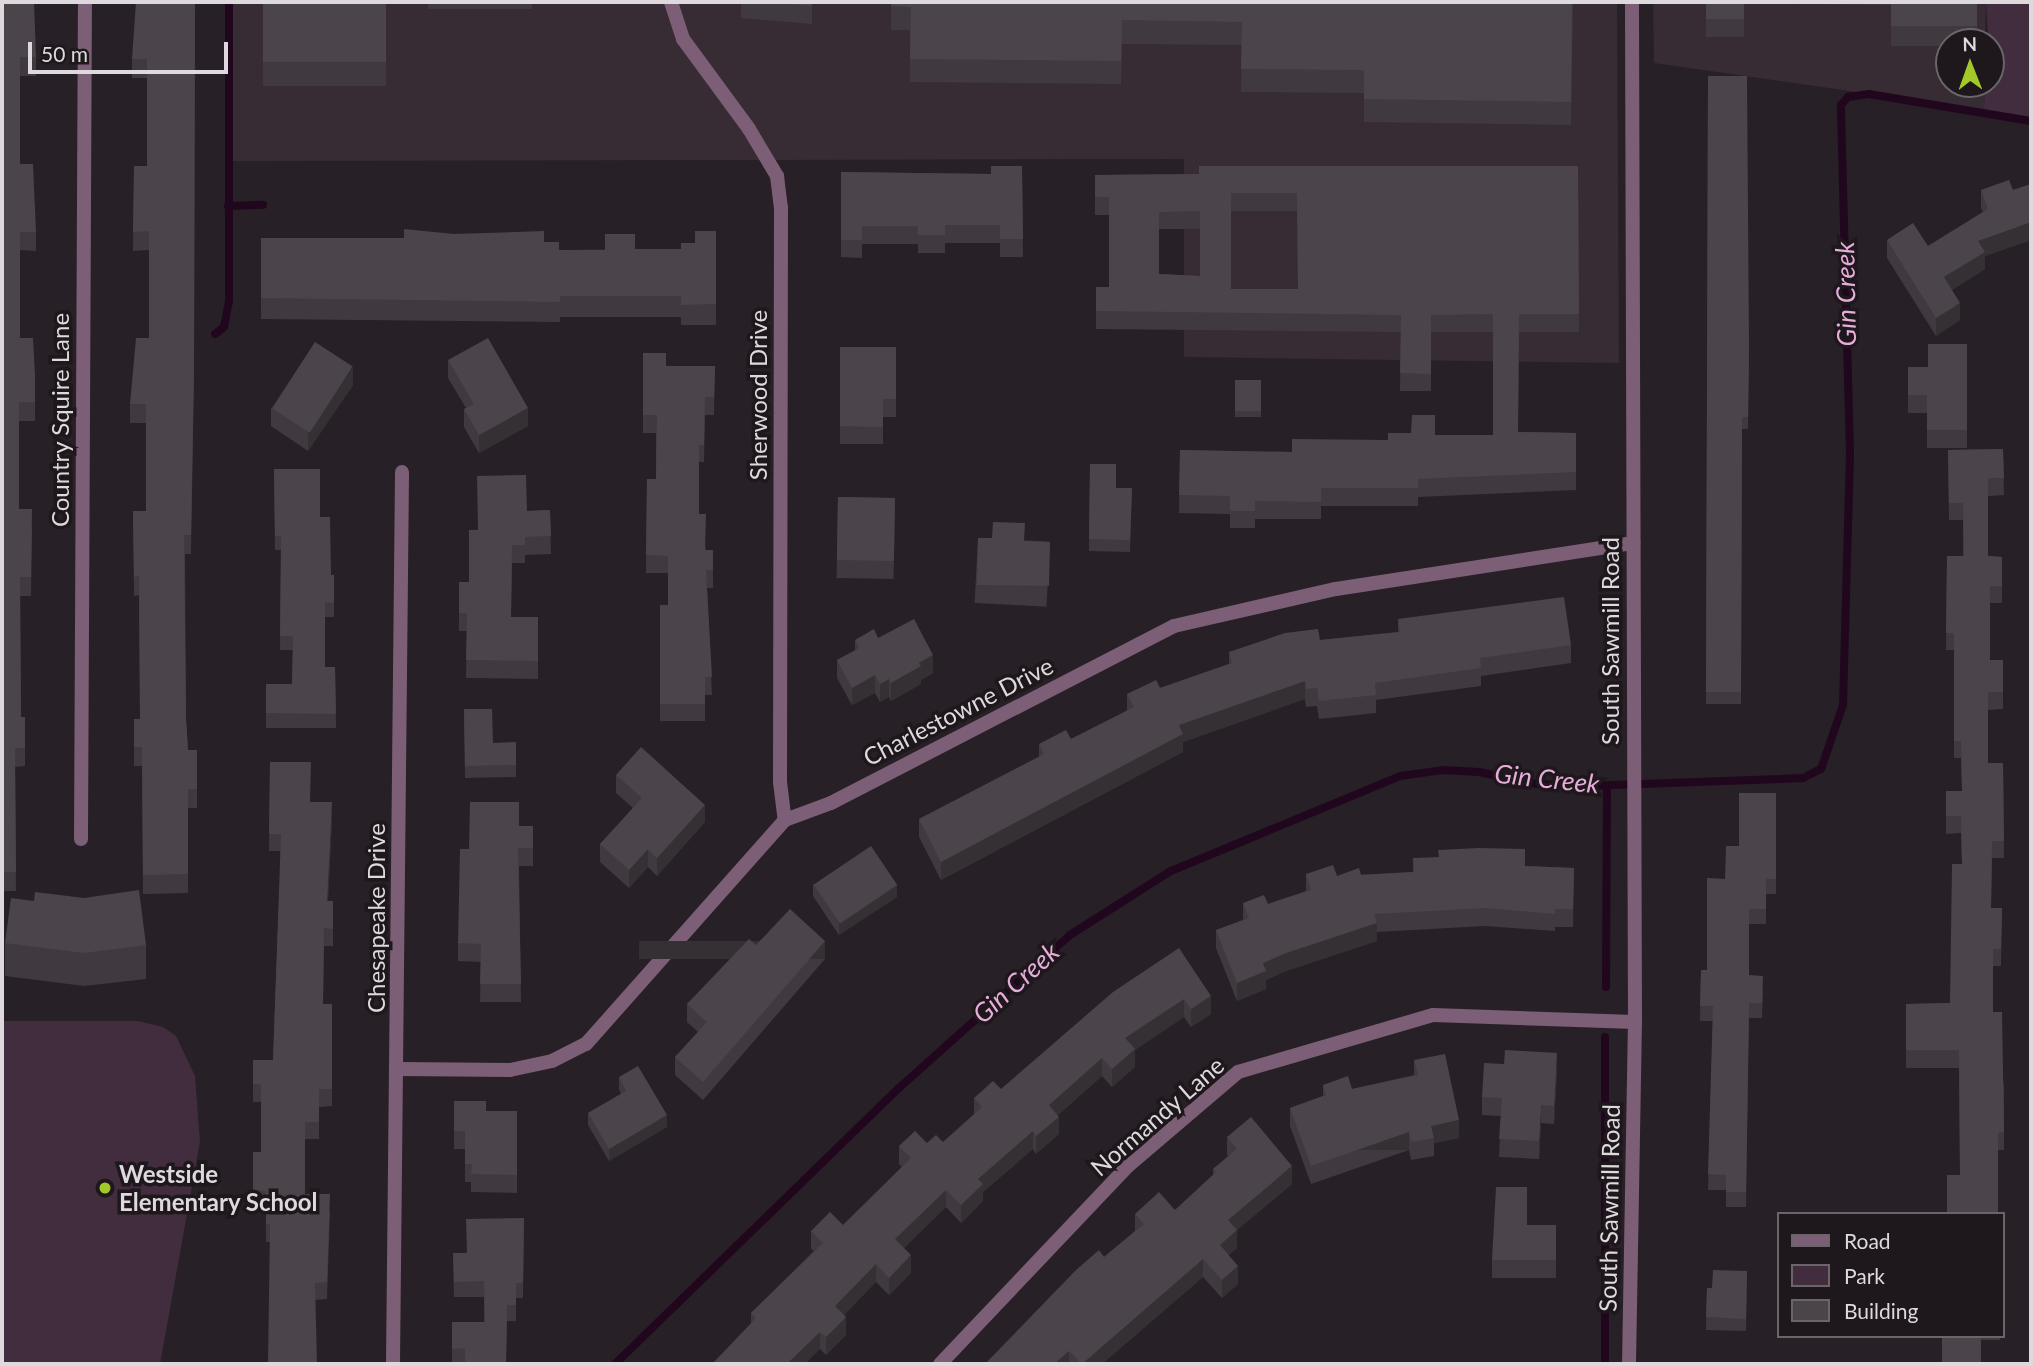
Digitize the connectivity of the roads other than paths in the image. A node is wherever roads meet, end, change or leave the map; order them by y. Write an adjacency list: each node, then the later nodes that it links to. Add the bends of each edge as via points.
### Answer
1 (85, 2): 7 (street, Country Squire Lane)
2 (671, 2): 6 (street, Sherwood Drive, via 683,39 749,130 777,177 780,197 780,782)
3 (1632, 2): 5 (street, South Sawmill Road)
4 (402, 472): 9 (street, Chesapeake Drive)
5 (1633, 543): 6 (street, Charlestowne Drive, via 1336,589 1174,626 831,803); 8 (street, South Sawmill Road)
6 (785, 820): 9 (street, Charlestowne Drive, via 586,1044 552,1061 510,1069)
7 (81, 839)
8 (1635, 1022): 11 (street, Normandy Lane, via 1433,1015 1238,1072 1128,1166); 12 (street, South Sawmill Road)
9 (398, 1069): 10 (street, Chesapeake Drive)
10 (393, 1364)
11 (940, 1364)
12 (1629, 1364)

